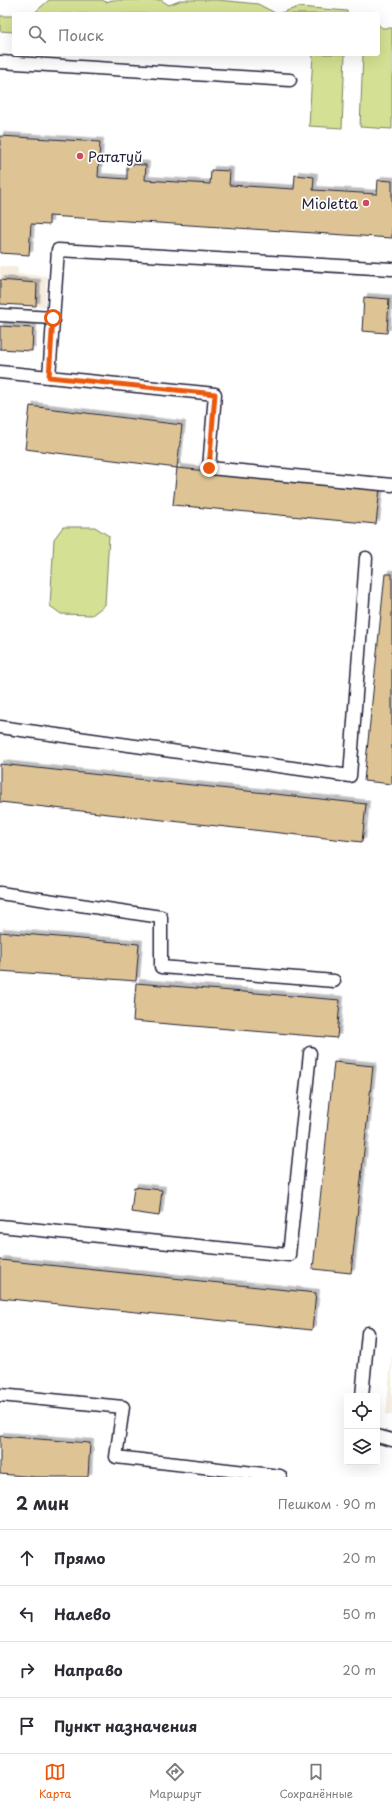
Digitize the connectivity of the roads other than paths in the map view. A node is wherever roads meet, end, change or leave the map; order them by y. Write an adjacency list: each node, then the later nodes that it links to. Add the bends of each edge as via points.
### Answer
1 (0, 62): 2 (lane)
2 (290, 80)
3 (392, 270): 5 (lane, via 58,250)
4 (0, 315): 5 (lane)
5 (53, 318): 7 (lane)
6 (0, 372): 7 (lane)
7 (49, 377): 8 (lane, via 215,394 209,468)
8 (392, 485)
9 (366, 558): 10 (lane, via 350,776)
10 (0, 727)
11 (0, 893): 12 (lane, via 161,917 161,967)
12 (334, 981)
13 (310, 1053): 14 (lane, via 289,1255)
14 (0, 1226)
15 (368, 1333): 16 (lane)
16 (362, 1393)
17 (0, 1395): 20 (lane, via 123,1408 116,1457)
18 (380, 1437): 19 (lane)
19 (392, 1440)
20 (280, 1476)

